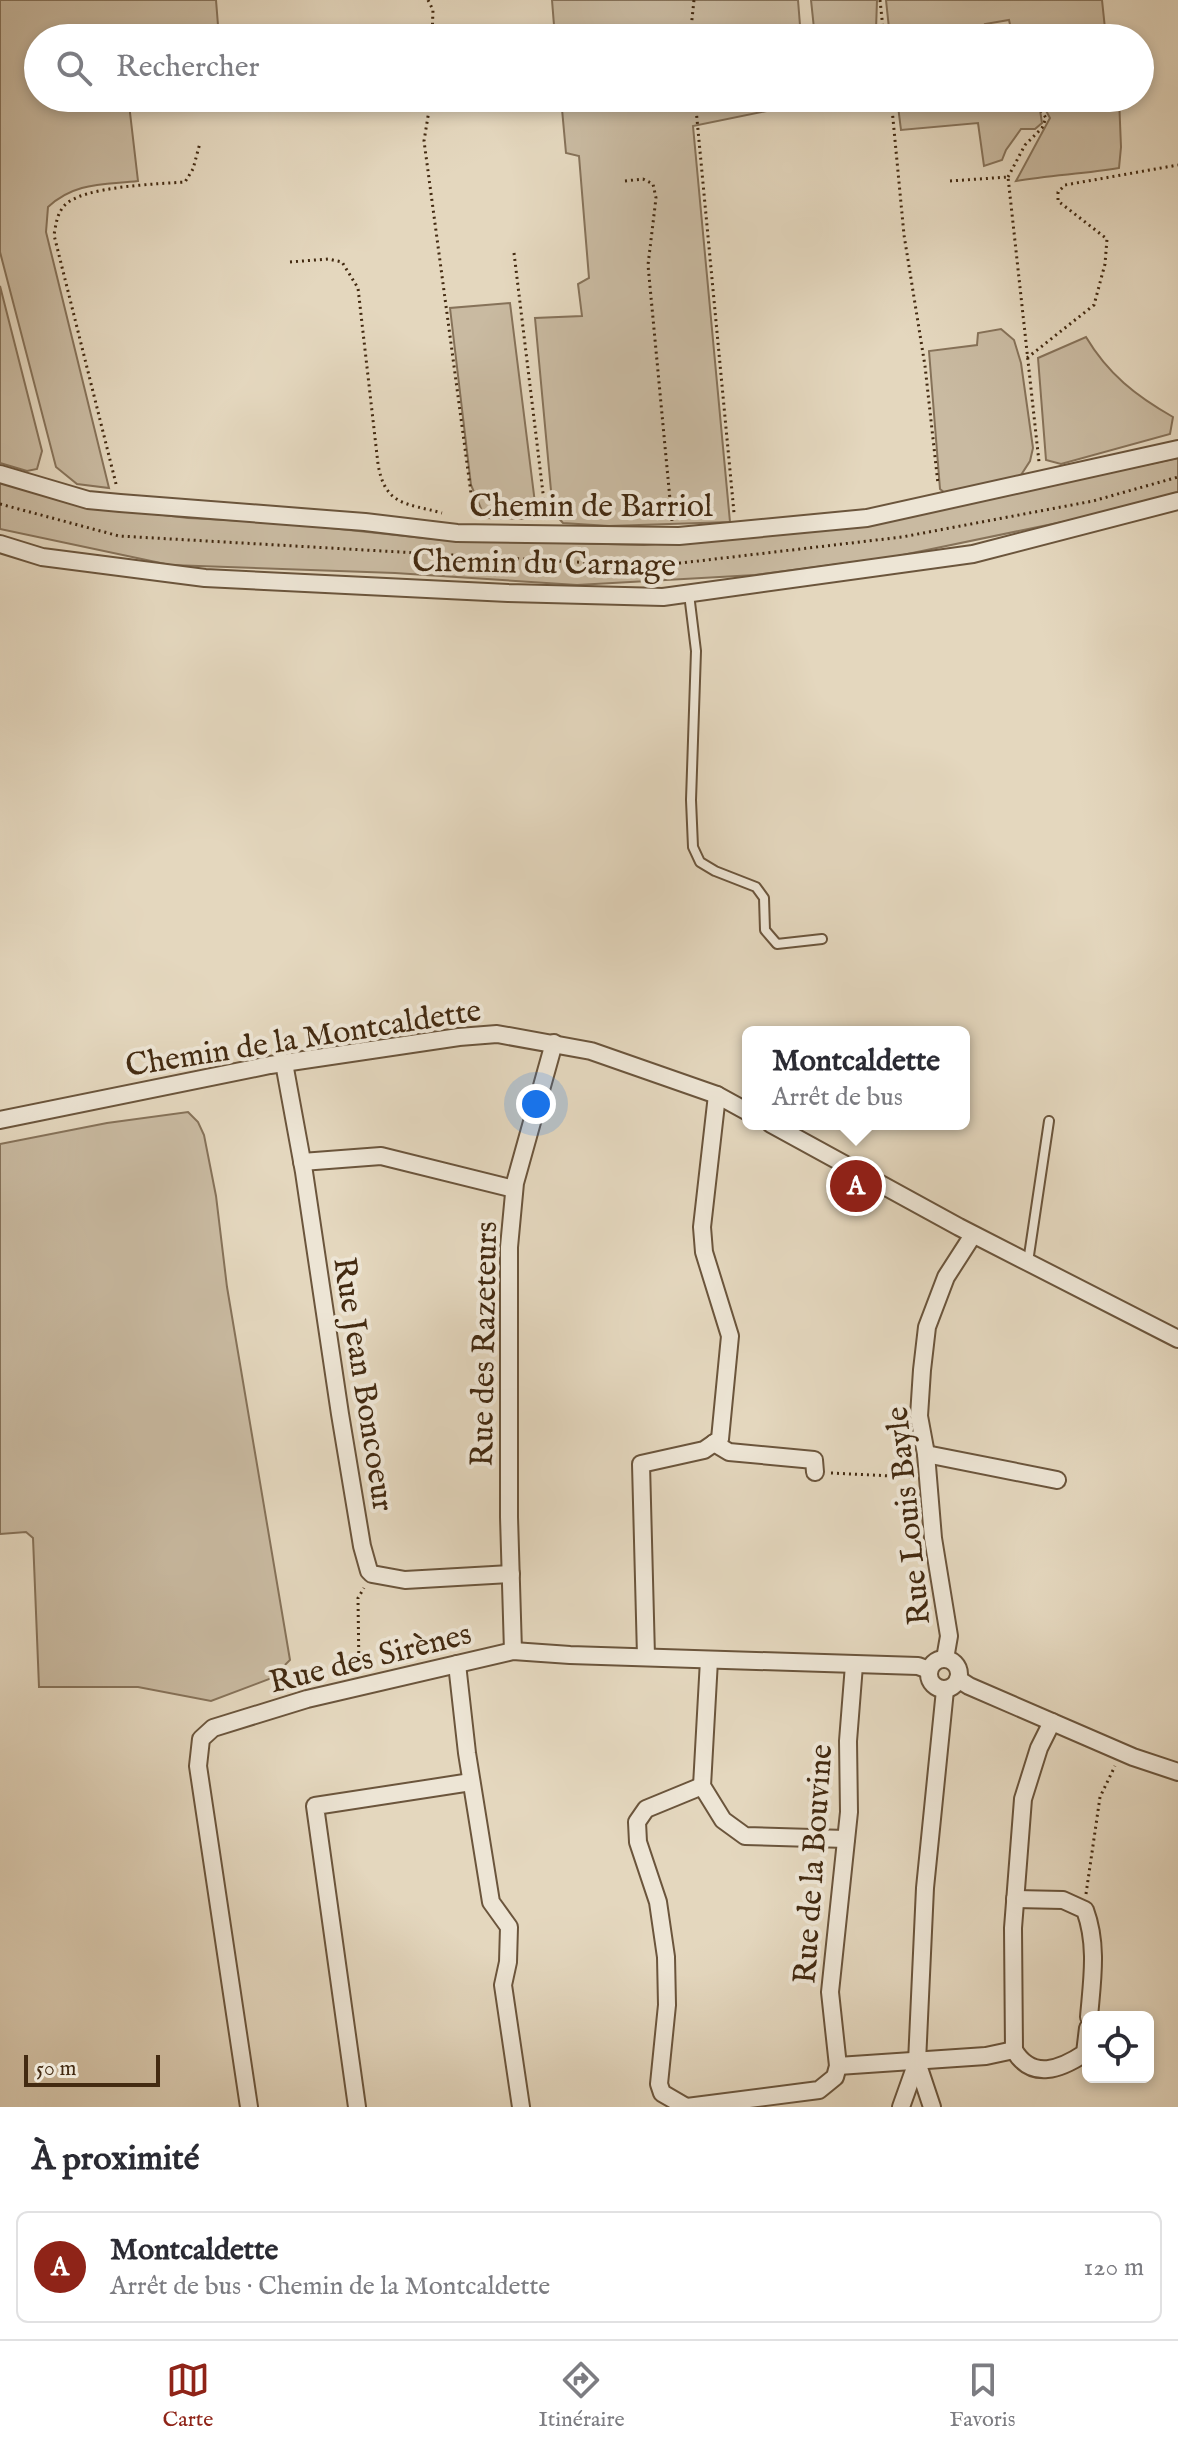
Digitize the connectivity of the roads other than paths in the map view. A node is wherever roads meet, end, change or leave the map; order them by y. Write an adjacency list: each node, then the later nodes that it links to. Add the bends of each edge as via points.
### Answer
1 (1178, 449): 2 (street, Chemin de Barriol, via 867,518 674,536 457,533 120,503 88,500)
2 (0, 474)
3 (1178, 501): 5 (street, Chemin du Carnage, via 973,554)
4 (0, 544): 5 (street, Chemin du Carnage, via 42,557 205,578 508,593)
5 (689, 593): 6 (lane, via 696,651 693,847 700,862 756,887 764,898 765,930 777,944)
6 (822, 939)
7 (554, 1043): 8 (street, Chemin de la Montcaldette, via 497,1034); 9 (street, Chemin de la Montcaldette); 15 (street, Rue des Razeteurs)
8 (284, 1063): 11 (street, Chemin de la Montcaldette); 14 (street, Rue Jean Boncoeur)
9 (717, 1095): 10 (street, Chemin de la Montcaldette); 19 (street, via 702,1227 704,1252 730,1336 720,1439)
10 (742, 1109)
11 (0, 1120)
12 (1049, 1121): 17 (lane)
13 (782, 1130): 16 (street)
14 (302, 1162): 15 (street, via 381,1156); 23 (street, Rue Jean Boncoeur, via 366,1563 372,1574 405,1580)
15 (514, 1189): 23 (street, Rue des Razeteurs, via 509,1247)
16 (973, 1235): 17 (street); 20 (street, Rue Louis Bayle, via 946,1277 927,1327 919,1416)
17 (1028, 1263): 18 (street)
18 (1178, 1339)
19 (714, 1443): 21 (street, via 729,1452 814,1460); 25 (street, via 641,1464)
20 (926, 1454): 22 (street); 26 (street, Rue Louis Bayle, via 949,1636)
21 (815, 1472)
22 (1057, 1480)
23 (511, 1574): 24 (street, Rue des Razeteurs)
24 (513, 1651): 25 (street, Rue des Sirènes); 28 (street, Rue des Sirènes)
25 (646, 1656): 27 (street, Rue des Sirènes)
26 (945, 1659): 30 (street); 31 (street, via 956,1665)
27 (709, 1660): 29 (street, Rue des Sirènes); 35 (street)
28 (457, 1664): 34 (street); 43 (street, Rue des Sirènes, via 307,1699 213,1728 201,1739 198,1766)
29 (854, 1665): 30 (street, Rue des Sirènes); 36 (street, Rue de la Bouvine)
30 (929, 1670): 31 (street, via 932,1684)
31 (952, 1684): 32 (street, via 969,1686); 41 (street, via 925,1888)
32 (1052, 1722): 33 (street); 37 (street, via 1023,1799)
33 (1178, 1772)
34 (471, 1782): 44 (street, via 315,1806); 45 (street, via 491,1902 509,1927 503,1985)
35 (702, 1786): 36 (street, via 723,1820 745,1836); 46 (street, via 646,1809 637,1822 666,1957 659,2084 662,2093)
36 (846, 1839): 42 (street, Rue de la Bouvine, via 830,1992)
37 (1015, 1899): 38 (street, via 1063,1900 1085,1910 1094,1960); 39 (street)
38 (1090, 2011)
39 (1014, 2050): 40 (street, via 1020,2062 1041,2070 1064,2067); 41 (street)
40 (1082, 2055)
41 (917, 2062): 42 (street); 47 (street); 48 (street)
42 (838, 2066): 46 (street, via 835,2077 819,2090)
43 (249, 2107)
44 (357, 2107)
45 (521, 2107)
46 (686, 2107)
47 (901, 2107)
48 (932, 2107)

